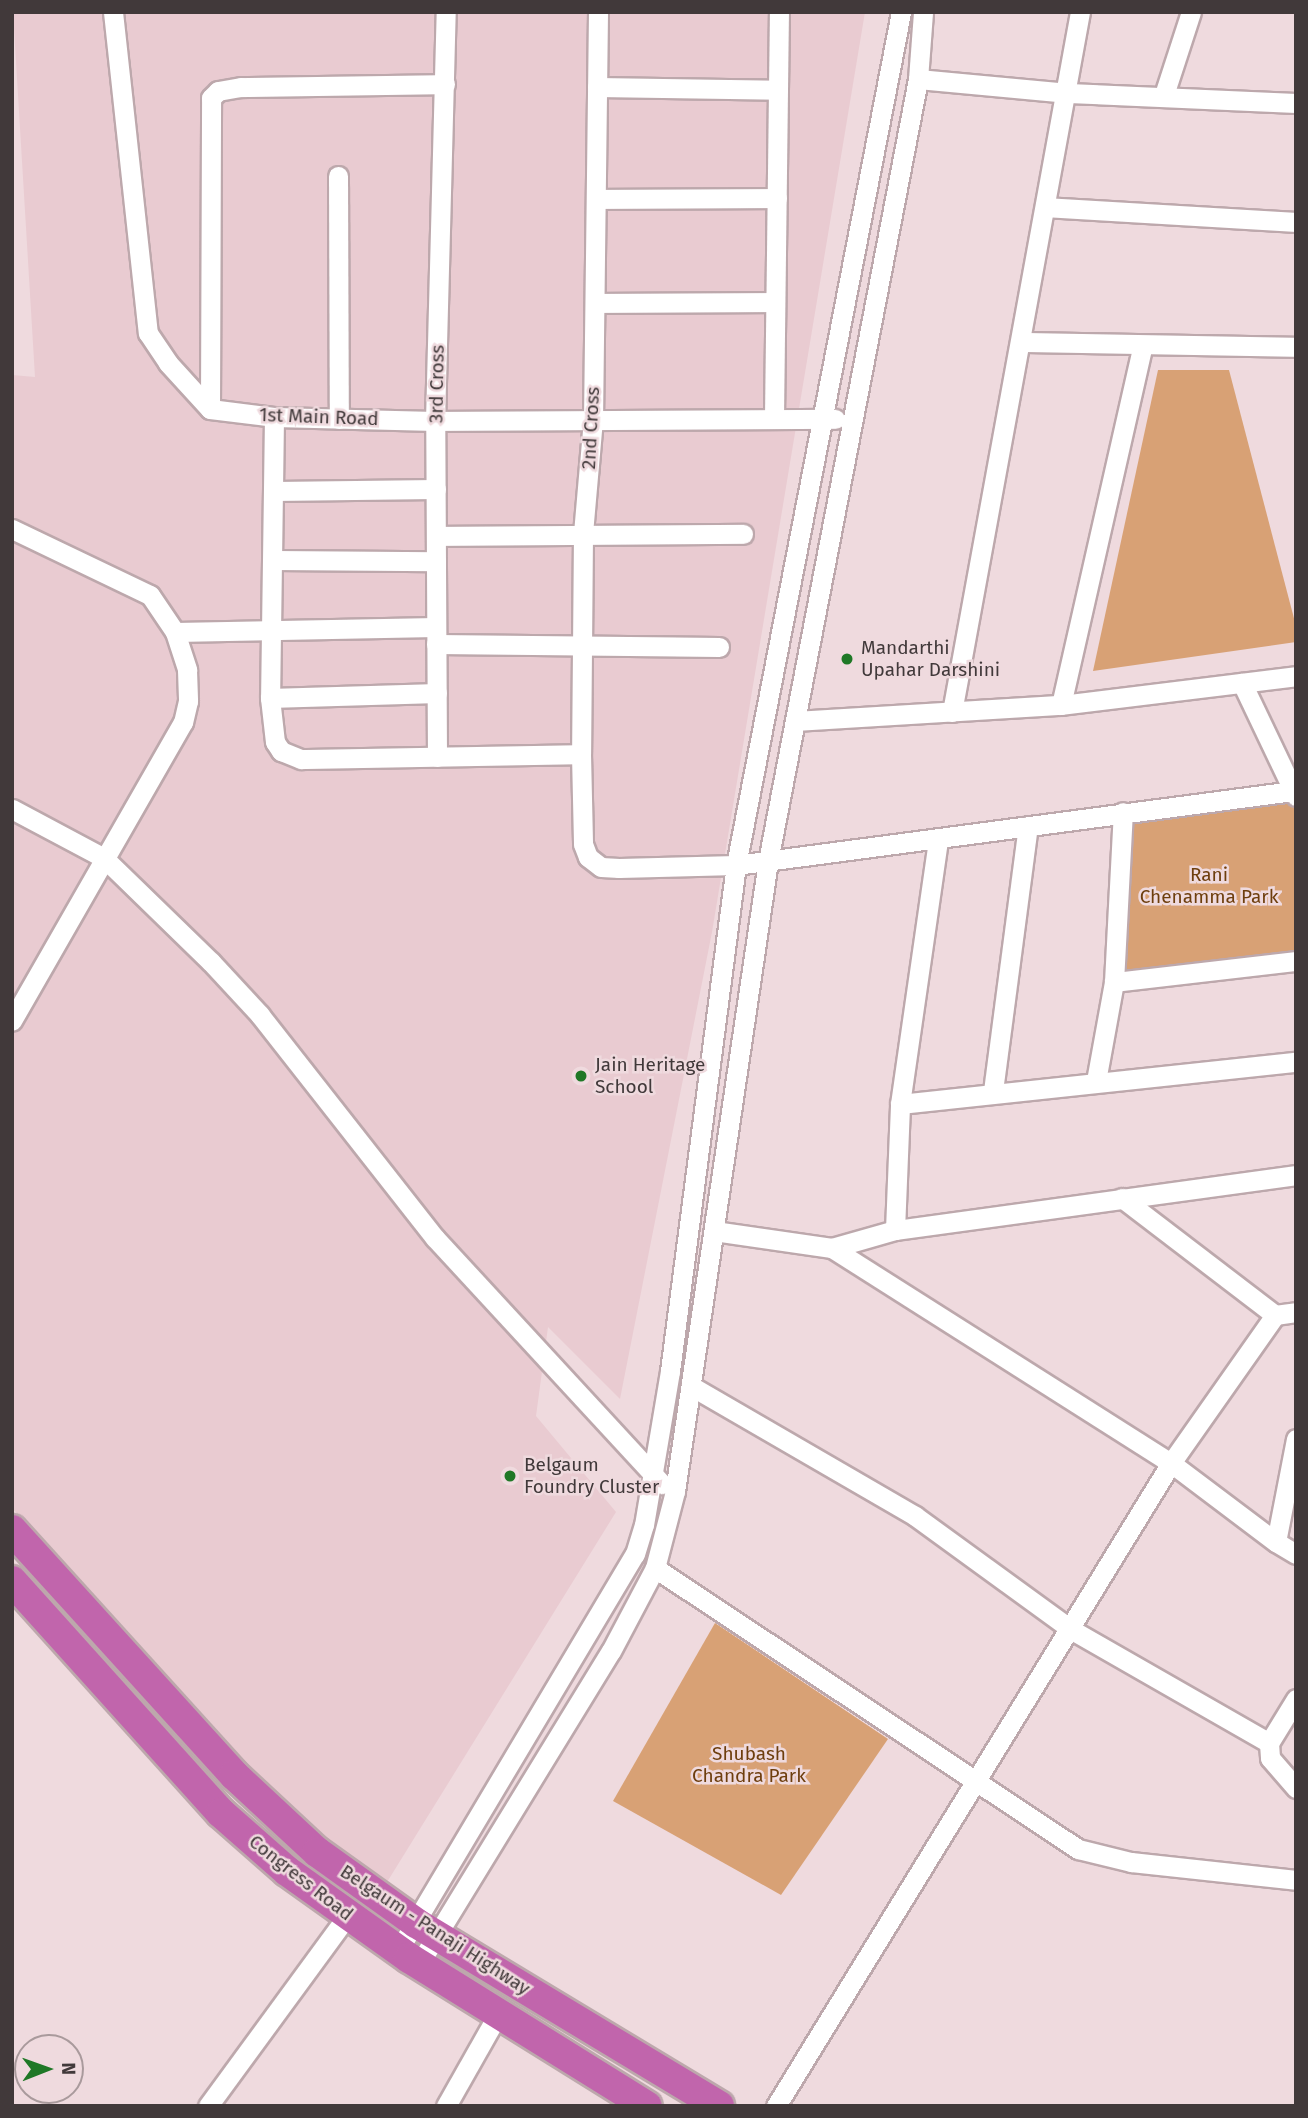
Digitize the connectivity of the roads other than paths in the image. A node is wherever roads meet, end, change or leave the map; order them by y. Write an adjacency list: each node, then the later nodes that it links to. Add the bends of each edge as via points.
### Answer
1 (113, 12): 26 (street, via 148,333)
2 (446, 12): 10 (street, 3rd Cross)
3 (598, 12): 11 (street, 2nd Cross)
4 (779, 12): 12 (street)
5 (901, 12): 31 (street)
6 (923, 12): 9 (street)
7 (1080, 12): 13 (street)
8 (1191, 12): 14 (street)
9 (918, 79): 13 (street); 32 (street)
10 (445, 85): 26 (street, via 242,88 218,91 211,98); 33 (street, 3rd Cross)
11 (597, 87): 12 (street); 18 (street, 2nd Cross)
12 (778, 90): 17 (street)
13 (1068, 93): 14 (street); 19 (street)
14 (1164, 95): 15 (street)
15 (1296, 103)
16 (338, 176): 29 (street)
17 (777, 198): 18 (street); 21 (street)
18 (596, 199): 22 (street, 2nd Cross)
19 (1045, 207): 20 (street); 23 (street)
20 (1296, 222)
21 (775, 302): 22 (street); 28 (street)
22 (595, 303): 30 (street, 2nd Cross)
23 (1021, 342): 24 (street); 52 (street)
24 (1143, 345): 25 (street); 51 (street)
25 (1296, 347)
26 (209, 409): 27 (street, 1st Main Road)
27 (274, 417): 29 (street, 1st Main Road); 35 (street)
28 (774, 417): 30 (street, 1st Main Road); 31 (street, 1st Main Road)
29 (339, 419): 33 (street, 1st Main Road)
30 (593, 419): 33 (street, 1st Main Road); 37 (street, 2nd Cross)
31 (825, 419): 32 (street, 1st Main Road); 63 (street)
32 (850, 420): 53 (street)
33 (435, 421): 34 (street, 3rd Cross)
34 (436, 489): 35 (street); 39 (street, 3rd Cross)
35 (274, 491): 40 (street)
36 (12, 529): 43 (street, via 150,595)
37 (583, 534): 38 (street); 39 (street); 45 (street, 2nd Cross)
38 (743, 534)
39 (436, 536): 41 (street, 3rd Cross)
40 (274, 560): 41 (street); 42 (street)
41 (436, 561): 44 (street, 3rd Cross)
42 (274, 629): 43 (street); 44 (street); 50 (street)
43 (175, 632): 61 (street, via 187,670 183,722)
44 (436, 636): 45 (street); 49 (street, 3rd Cross)
45 (582, 645): 46 (street); 54 (street, 2nd Cross)
46 (719, 647)
47 (1296, 676): 48 (street)
48 (1242, 683): 51 (street); 56 (street)
49 (437, 693): 50 (street); 55 (street, 3rd Cross)
50 (270, 698): 55 (street, via 275,742 290,756)
51 (1061, 705): 52 (street)
52 (952, 712): 53 (street)
53 (796, 721): 62 (street)
54 (581, 754): 55 (street); 63 (street, 2nd Cross, via 583,844 588,857 601,867)
55 (437, 757)
56 (1294, 794): 58 (street)
57 (12, 809): 61 (street)
58 (1123, 813): 59 (street); 65 (street)
59 (1028, 826): 60 (street); 69 (street)
60 (938, 839): 62 (street); 70 (street)
61 (104, 858): 66 (street); 81 (street, via 260,1015 435,1238)
62 (768, 861): 63 (street); 74 (street)
63 (736, 865): 81 (street)
64 (1296, 961): 65 (street)
65 (1114, 982): 68 (street)
66 (12, 1021)
67 (1296, 1062): 68 (street)
68 (1096, 1081): 69 (street)
69 (993, 1091): 70 (street)
70 (900, 1104): 73 (street)
71 (1296, 1175): 72 (street)
72 (1122, 1198): 73 (street); 77 (street)
73 (895, 1230): 75 (street)
74 (714, 1231): 75 (street); 78 (street)
75 (832, 1248): 80 (street)
76 (1296, 1312): 77 (street)
77 (1275, 1315): 80 (street)
78 (691, 1386): 82 (street); 88 (street, via 915,1516)
79 (1296, 1439): 84 (street)
80 (1171, 1463): 84 (street); 88 (street)
81 (654, 1480): 82 (street); 95 (street, via 635,1554)
82 (675, 1491): 86 (street)
83 (12, 1530): 95 (highway, Belgaum - Panaji Highway, via 234,1775 317,1852)
84 (1276, 1542): 85 (street)
85 (1296, 1553)
86 (655, 1567): 91 (street); 95 (street, via 611,1651)
87 (12, 1581): 94 (highway, Congress Road, via 221,1813 287,1871)
88 (1072, 1630): 90 (street); 91 (street)
89 (1296, 1699): 90 (street)
90 (1269, 1743): 92 (street, via 1270,1758)
91 (974, 1783): 93 (street, via 1078,1849 1131,1862); 102 (street)
92 (1296, 1788)
93 (1296, 1880)
94 (348, 1915): 96 (highway, Congress Road); 98 (street)
95 (427, 1930): 96 (street); 101 (highway, Belgaum - Panaji Highway)
96 (408, 1958): 97 (highway, Congress Road)
97 (498, 2014): 99 (street); 100 (highway, Congress Road)
98 (208, 2106)
99 (446, 2106)
100 (647, 2106)
101 (719, 2106)
102 (776, 2106)

